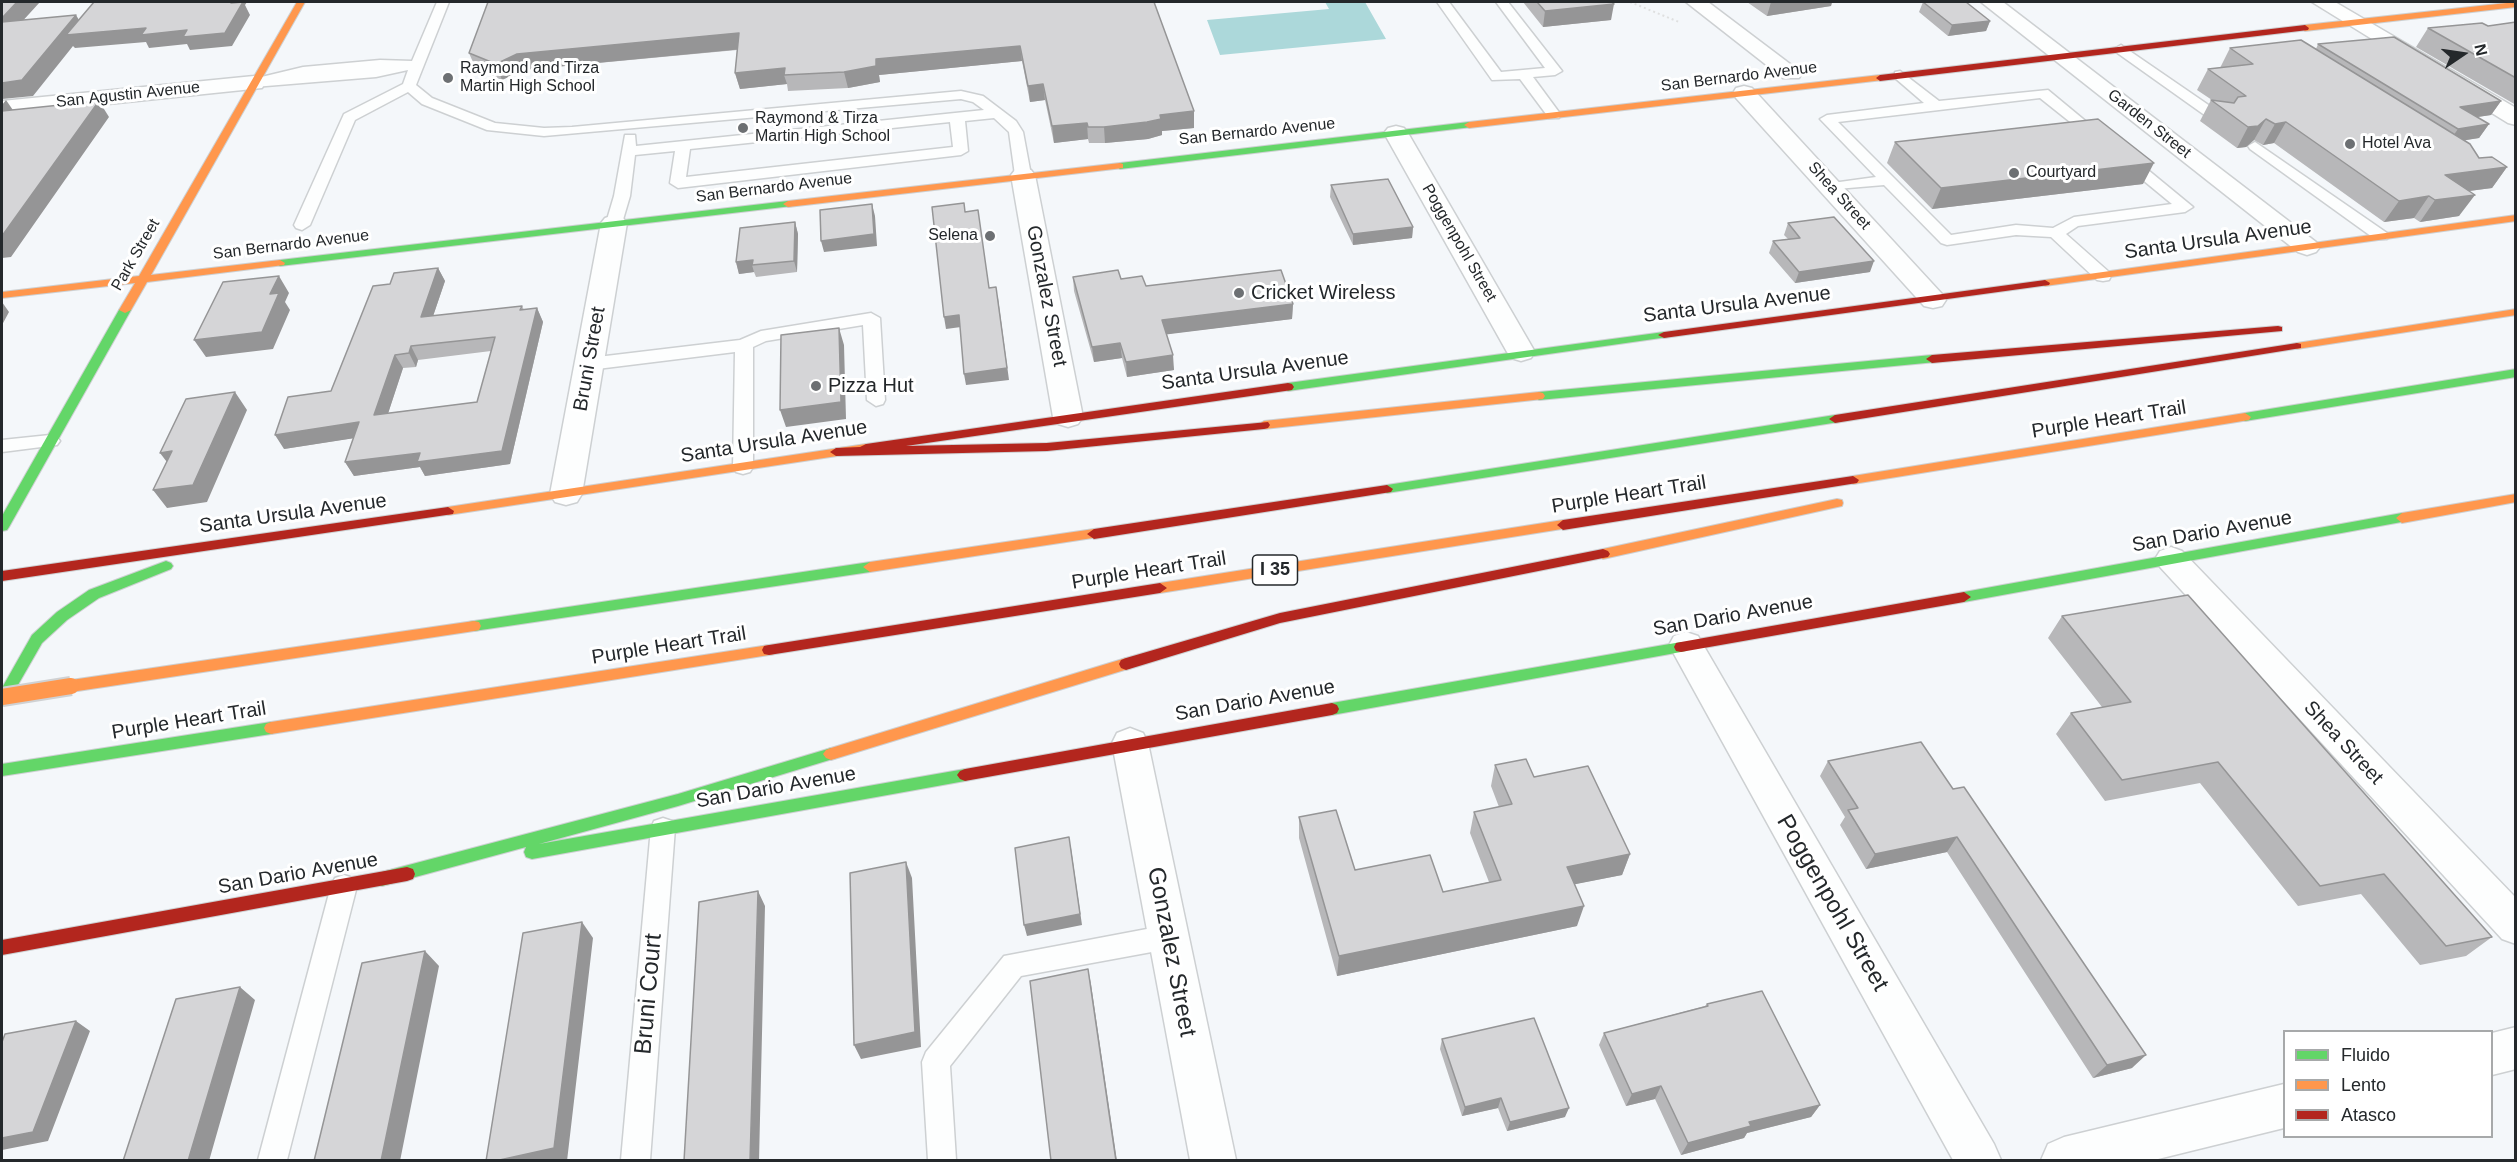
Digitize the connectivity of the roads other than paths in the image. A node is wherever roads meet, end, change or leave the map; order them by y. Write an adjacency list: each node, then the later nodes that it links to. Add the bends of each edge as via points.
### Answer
1 (301, 2): 18 (main road, Park Street)
2 (443, 2): 14 (lane)
3 (1443, 2): 16 (lane, via 1497,77)
4 (1502, 2): 16 (lane, via 1555,71)
5 (1696, 2): 15 (street)
6 (1991, 2): 13 (street, Garden Street)
7 (2322, 2): 9 (street)
8 (2516, 4): 9 (main road, San Bernardo Avenue)
9 (2356, 22): 10 (main road, San Bernardo Avenue); 27 (street)
10 (2260, 33): 11 (lane); 12 (main road, San Bernardo Avenue)
11 (2279, 45)
12 (2121, 49): 13 (main road, San Bernardo Avenue); 26 (lane)
13 (2062, 56): 17 (main road, San Bernardo Avenue); 41 (street, Garden Street)
14 (415, 65): 18 (lane, via 376,73); 19 (lane)
15 (1791, 73)
16 (1524, 74): 24 (lane)
17 (1900, 75): 20 (main road, San Bernardo Avenue); 21 (lane)
18 (254, 83): 22 (street, San Agustin Avenue); 43 (main road, Park Street)
19 (408, 86): 28 (lane, via 427,101 492,127 544,132); 38 (lane, via 349,117)
20 (1744, 93): 24 (main road, San Bernardo Avenue); 35 (street, Shea Street)
21 (1936, 106): 34 (lane, via 1827,119); 39 (lane, via 2043,93 2185,207 2074,222)
22 (2, 108)
23 (997, 113): 25 (lane); 28 (lane, via 970,96 946,95); 33 (lane, via 1016,132)
24 (1554, 115): 29 (main road, San Bernardo Avenue)
25 (957, 117): 30 (lane); 30 (lane, via 961,151 678,183)
26 (2218, 118)
27 (2516, 118)
28 (631, 126): 32 (lane)
29 (1396, 133): 33 (main road, San Bernardo Avenue); 50 (street, Poggenpohl Street)
30 (683, 146): 32 (lane)
31 (2255, 146): 40 (lane)
32 (628, 151): 37 (lane)
33 (1023, 175): 37 (main road, San Bernardo Avenue); 54 (street, Gonzalez Street)
34 (1887, 180): 35 (lane); 39 (lane, via 1947,240 2016,230)
35 (1830, 187): 45 (street, Shea Street)
36 (2516, 218): 40 (main road, Santa Ursula Avenue)
37 (614, 223): 43 (main road, San Bernardo Avenue); 51 (street, Bruni Street)
38 (302, 225)
39 (2056, 233): 42 (lane)
40 (2381, 236): 41 (main road, Santa Ursula Avenue)
41 (2307, 247): 42 (main road, Santa Ursula Avenue)
42 (2103, 276): 45 (main road, Santa Ursula Avenue)
43 (141, 279): 44 (main road, San Bernardo Avenue); 56 (main road, Park Street)
44 (2, 295)
45 (1934, 300): 50 (main road, Santa Ursula Avenue)
46 (2516, 310): 47 (main road); 69 (main road, bridge, via 1279,506)
47 (2349, 323)
48 (2289, 328): 58 (main road, via 1718,378 1047,447)
49 (744, 345): 51 (lane); 53 (lane, via 761,336 871,318); 59 (lane)
50 (1521, 352): 54 (main road, Santa Ursula Avenue)
51 (589, 364): 61 (street, Bruni Street)
52 (2516, 373): 55 (main road, Purple Heart Trail / I 35)
53 (876, 400)
54 (1068, 417): 58 (main road, Santa Ursula Avenue)
55 (2137, 435): 60 (main road); 71 (main road, Purple Heart Trail / I 35)
56 (50, 441): 57 (lane); 64 (main road, Park Street)
57 (2, 446)
58 (836, 452): 59 (main road, Santa Ursula Avenue)
59 (743, 467): 61 (main road, Santa Ursula Avenue)
60 (1928, 482)
61 (566, 494): 65 (main road, Santa Ursula Avenue)
62 (2516, 498): 66 (main road, San Dario Avenue)
63 (1847, 501): 73 (main road, via 1280,618 678,800)
64 (2, 526)
65 (215, 546): 67 (main road, Santa Ursula Avenue); 69 (main road, via 94,594 62,616 37,639)
66 (2171, 559): 68 (main road, San Dario Avenue); 75 (street, Shea Street)
67 (2, 576)
68 (1686, 645): 70 (main road, San Dario Avenue); 87 (street, Poggenpohl Street)
69 (2, 698)
70 (1130, 743): 72 (main road, San Dario Avenue); 78 (street, Gonzalez Street)
71 (2, 770)
72 (663, 828): 73 (main road, San Dario Avenue); 84 (lane, Bruni Court)
73 (382, 879): 74 (main road, San Dario Avenue)
74 (344, 886): 77 (main road, San Dario Avenue); 83 (lane)
75 (2516, 926)
76 (24, 930): 77 (main road)
77 (58, 937): 79 (main road, San Dario Avenue)
78 (1168, 937): 85 (lane, via 1012,965 936,1062); 86 (street, Gonzalez Street)
79 (2, 948)
80 (2516, 1048): 81 (street)
81 (2493, 1054)
82 (2283, 1106): 88 (street)
83 (272, 1161)
84 (635, 1161)
85 (942, 1161)
86 (1213, 1161)
87 (1978, 1161)
88 (2064, 1161)

